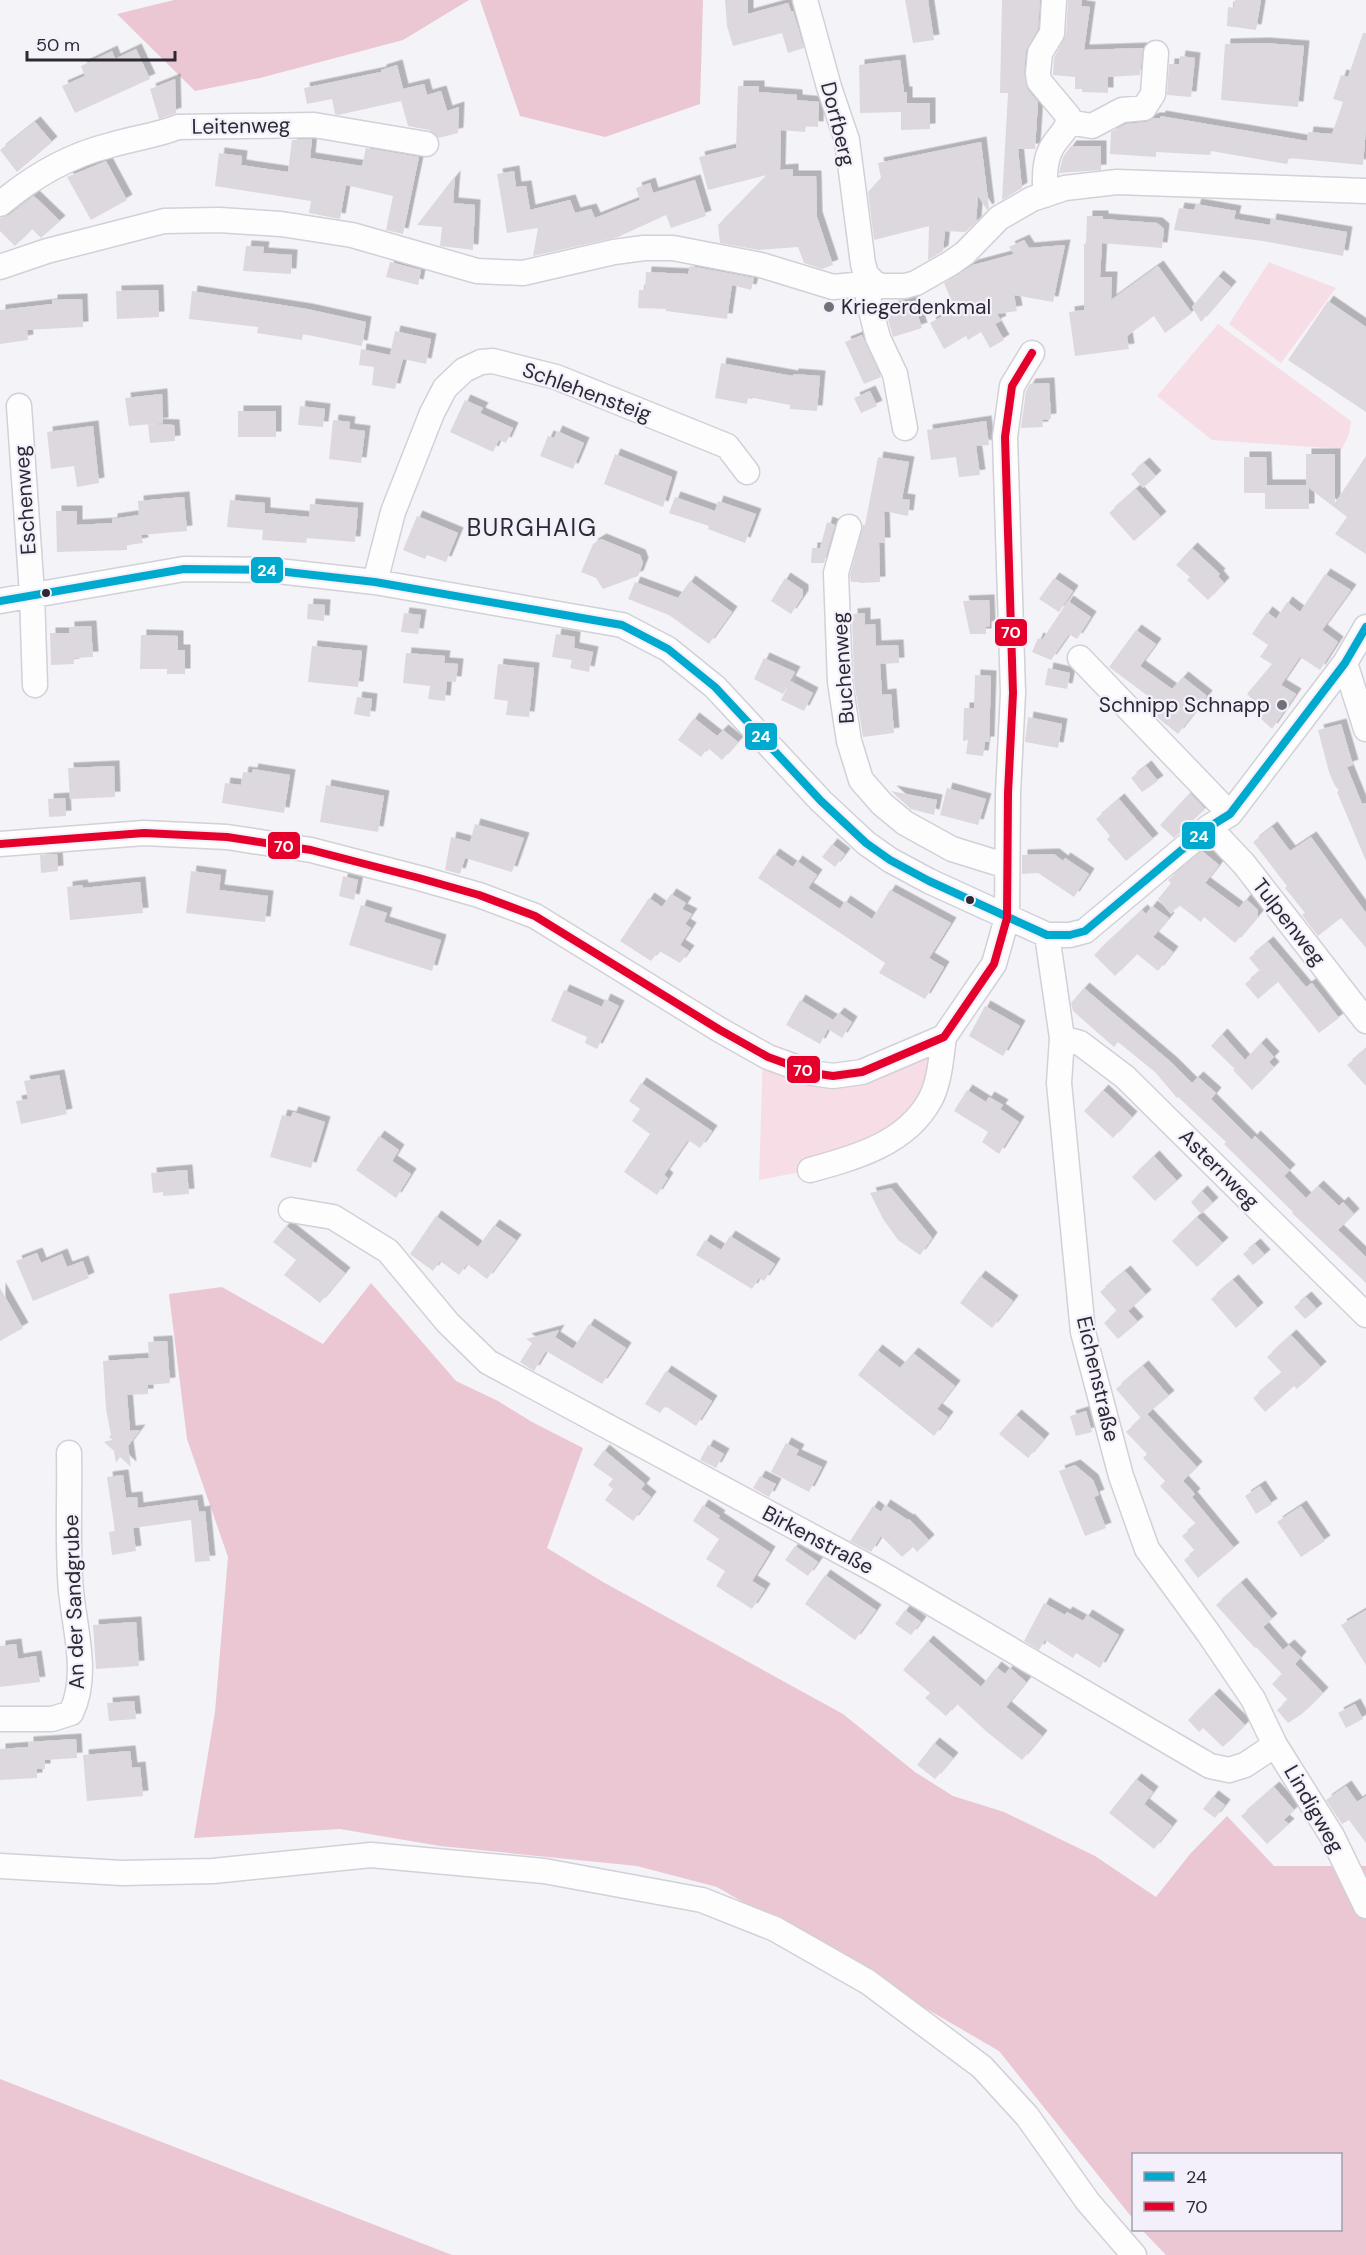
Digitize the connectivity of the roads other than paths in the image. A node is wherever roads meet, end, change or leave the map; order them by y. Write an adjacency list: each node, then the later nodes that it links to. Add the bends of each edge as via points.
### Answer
1 (805, 0): 10 (street, Dorfberg, via 847,140 863,264)
2 (1054, 0): 4 (street, via 1052,33 1040,53 1039,81 1069,117)
3 (1156, 53): 4 (street, via 1153,94 1144,108 1122,110 1092,126)
4 (1068, 122): 7 (street, via 1050,150)
5 (426, 144): 8 (street, Leitenweg, via 314,125 178,127 64,161 24,184)
6 (1366, 191): 7 (street, via 1117,182 1065,188)
7 (1045, 195): 10 (street, via 999,218 965,253 929,277 905,286)
8 (0, 204)
9 (0, 267): 10 (street, via 164,221 219,220 352,235 477,271 523,273 614,252 673,248 761,265 833,287)
10 (874, 283): 13 (street, via 868,299 878,338 895,374)
11 (1032, 353): 27 (street, via 1012,386 1005,437 1013,693)
12 (19, 406): 17 (street, Eschenweg)
13 (905, 428)
14 (747, 472): 16 (street, Schlehensteig, via 727,446 555,377 506,363 481,362 464,370 445,388 432,413 393,512)
15 (849, 527): 27 (street, Buchenweg, via 836,573 840,682 849,741 861,780 905,823 952,849)
16 (375, 582): 17 (street, via 269,570 184,569); 28 (street, via 622,625 668,649 715,687 821,801 866,843 929,882)
17 (32, 594): 18 (street); 22 (street, Eschenweg)
18 (0, 601)
19 (1366, 627): 21 (street)
20 (1080, 658): 24 (street)
21 (1345, 663): 23 (street); 24 (street)
22 (35, 685)
23 (1366, 729)
24 (1230, 814): 25 (street)
25 (1209, 827): 29 (street, via 1084,931); 30 (street, Tulpenweg, via 1244,864)
26 (0, 844): 31 (street, via 144,833 227,837 311,850 419,878 535,916 720,1030 768,1057 812,1073 833,1076 862,1072)
27 (1007, 866): 28 (street)
28 (1006, 918): 29 (street); 31 (street, via 994,964)
29 (1047, 935): 32 (street, Eichenstraße)
30 (1366, 1021)
31 (944, 1037): 33 (street, via 931,1100 910,1127 854,1158)
32 (1062, 1038): 37 (street, Asternweg, via 1080,1043 1125,1077); 40 (street, Eichenstraße, via 1059,1083 1083,1332 1121,1476 1147,1549 1253,1699)
33 (810, 1170)
34 (291, 1210): 36 (street, Birkenstraße, via 333,1217)
35 (361, 1213): 36 (street, Birkenstraße)
36 (388, 1251): 40 (street, Birkenstraße, via 448,1323 488,1362 879,1573 1210,1766 1229,1770 1245,1765)
37 (1366, 1315)
38 (69, 1453): 39 (street, An der Sandgrube, via 71,1590 79,1649 78,1698 71,1713 52,1719)
39 (0, 1719)
40 (1275, 1744): 42 (street, Lindigweg, via 1332,1836)
41 (0, 1866): 43 (street, via 122,1873 213,1871 371,1855 544,1871 702,1900 775,1929 868,1982 982,2067 1027,2116 1088,2202)
42 (1366, 1906)
43 (1134, 2255)

